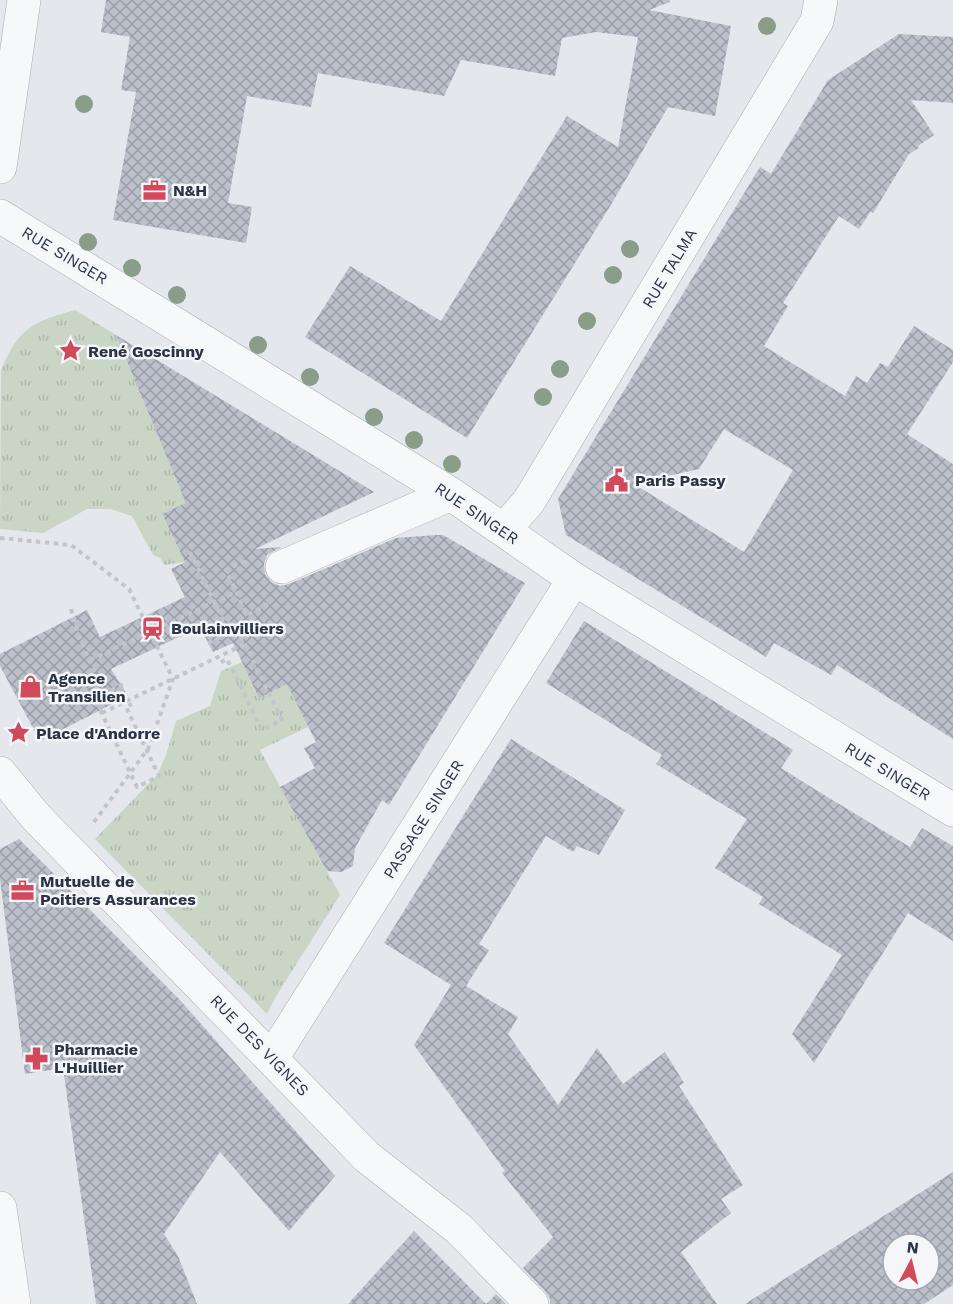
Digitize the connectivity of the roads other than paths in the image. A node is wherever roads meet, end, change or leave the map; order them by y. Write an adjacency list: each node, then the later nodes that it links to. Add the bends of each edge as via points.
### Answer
1 (24, 0): 3 (street)
2 (821, 0): 6 (street, RUE TALMA, via 817,21 529,501)
3 (0, 167)
4 (0, 216): 5 (street, RUE SINGER)
5 (451, 494): 6 (street, RUE SINGER); 7 (street)
6 (504, 530): 8 (street, RUE SINGER)
7 (282, 567)
8 (574, 579): 10 (street, RUE SINGER); 11 (street, PASSAGE SINGER)
9 (0, 773): 11 (street, RUE DES VIGNES, via 36,817)
10 (953, 810)
11 (272, 1058): 14 (street, RUE DES VIGNES, via 367,1156 459,1229)
12 (0, 1208): 13 (street)
13 (14, 1304)
14 (532, 1304)

